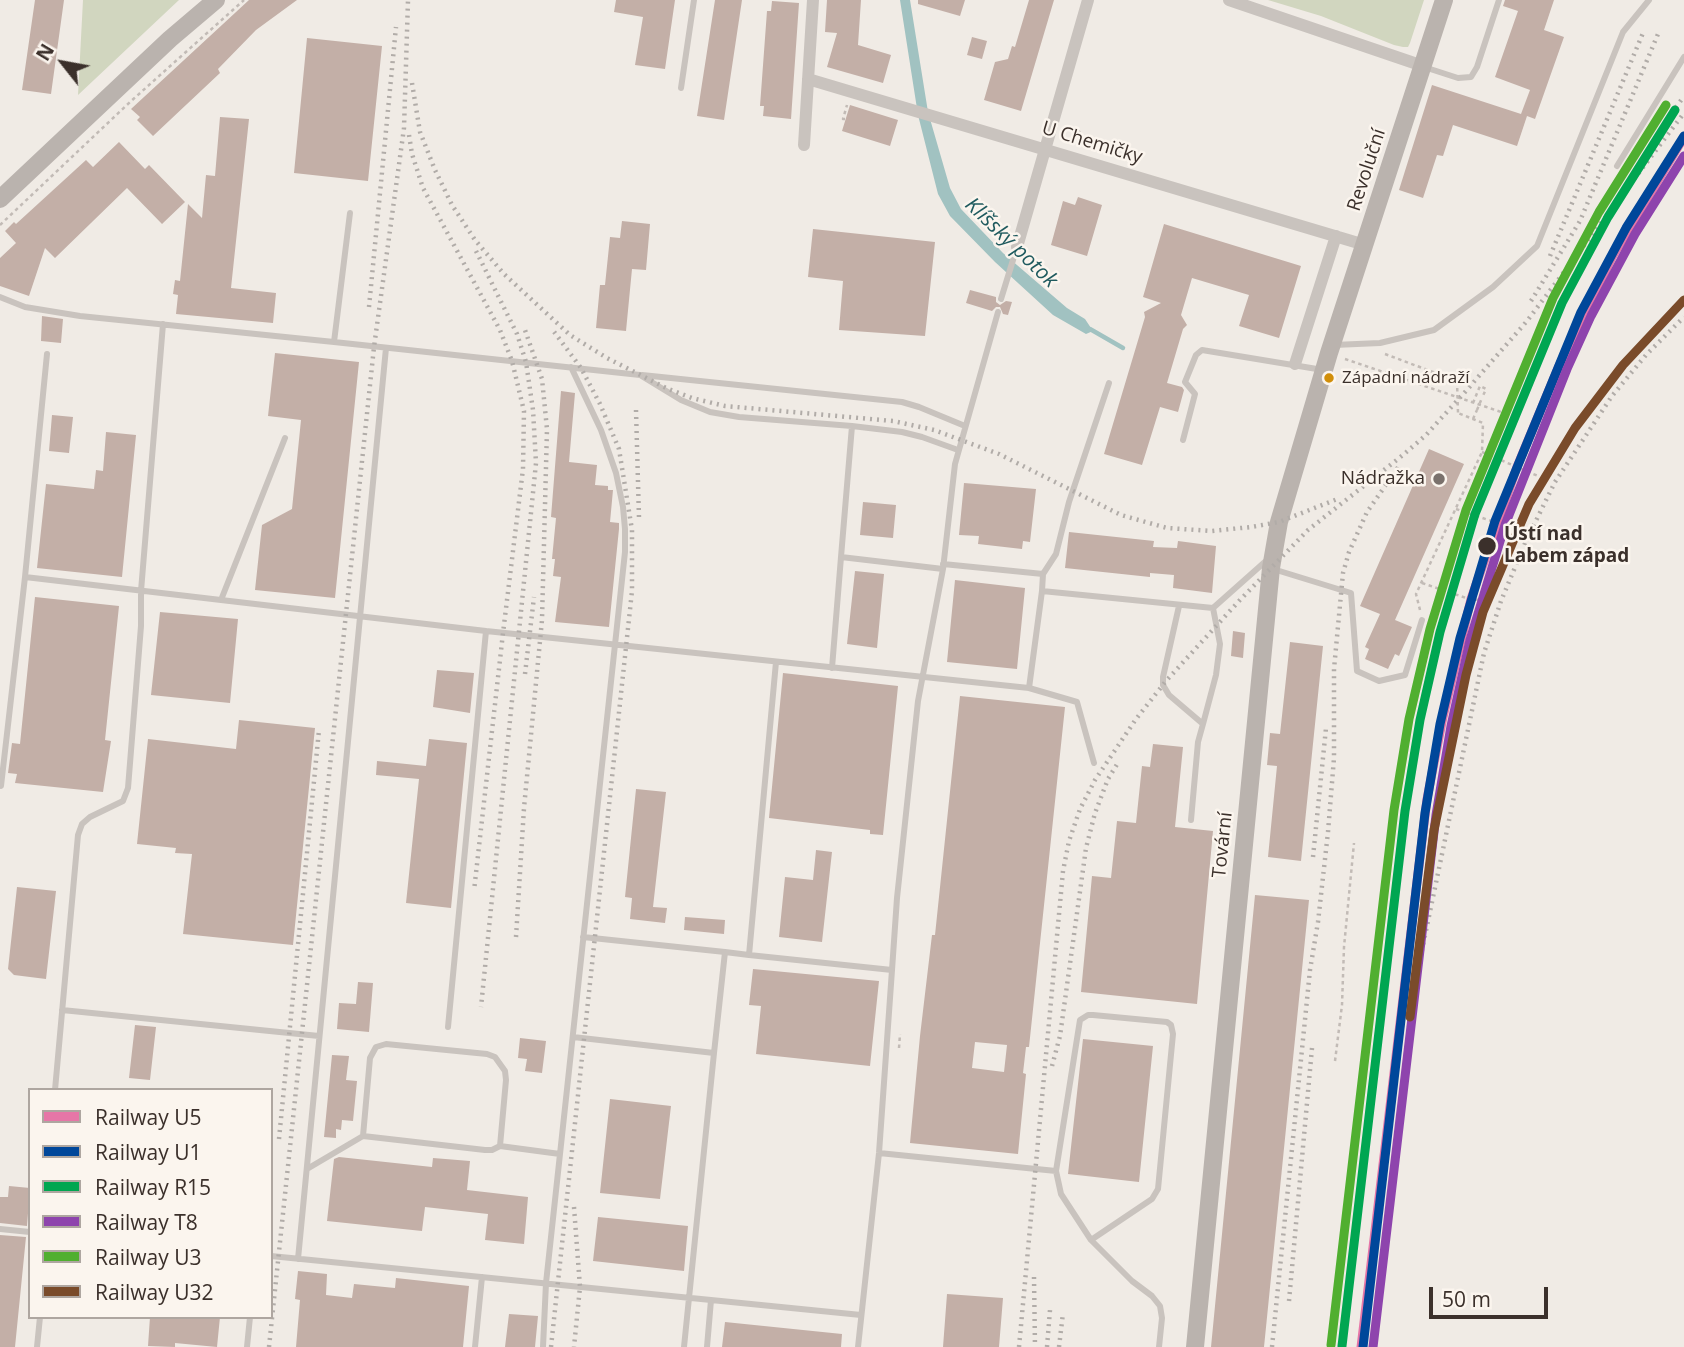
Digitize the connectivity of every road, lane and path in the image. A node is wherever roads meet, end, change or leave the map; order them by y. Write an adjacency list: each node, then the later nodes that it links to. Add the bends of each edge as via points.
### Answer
1 (216, 0): 21 (street)
2 (244, 0): 23 (path)
3 (694, 0): 13 (lane)
4 (813, 0): 12 (street)
5 (1088, 0): 19 (street)
6 (1229, 0): 11 (street)
7 (1444, 0): 11 (street, Revoluční)
8 (1499, 0): 11 (lane, via 1471,76 1458,78)
9 (1649, 0): 35 (lane, via 1623,32 1537,246 1493,287 1434,330)
10 (1684, 57): 20 (lane)
11 (1423, 66): 25 (street, Revoluční)
12 (808, 79): 18 (street); 19 (street, U Chemičky)
13 (681, 88)
14 (848, 102): 15 (path)
15 (845, 119)
16 (1083, 129): 17 (path)
17 (1066, 141)
18 (804, 145)
19 (1045, 149): 24 (street, U Chemičky); 26 (street)
20 (1617, 166)
21 (0, 199)
22 (350, 213): 31 (lane)
23 (0, 225)
24 (1336, 236): 25 (street, U Chemičky); 37 (street)
25 (1365, 245): 35 (street, Revoluční)
26 (1016, 250): 28 (lane)
27 (0, 297): 30 (lane, via 25,307)
28 (1001, 299)
29 (998, 312): 45 (lane)
30 (163, 324): 31 (lane); 59 (lane)
31 (334, 342): 32 (lane)
32 (386, 348): 38 (lane); 65 (lane)
33 (1382, 353): 43 (path, bridge, via 1457,381 1458,413)
34 (47, 354): 57 (lane)
35 (1328, 356): 37 (lane); 54 (street, Tovární, via 1279,522)
36 (1350, 360): 41 (path)
37 (1295, 364): 47 (lane, via 1202,350 1185,382 1195,394)
38 (571, 367): 39 (lane); 68 (lane, via 601,430 623,507 625,552)
39 (640, 375): 44 (lane, via 696,408 724,416); 45 (lane, via 902,402)
40 (1109, 383): 56 (lane, via 1056,554)
41 (1473, 403): 42 (path); 43 (path, bridge, via 1480,386 1486,388)
42 (1501, 412)
43 (1473, 419): 49 (path, via 1483,423)
44 (852, 426): 48 (lane, via 912,434); 53 (lane)
45 (965, 426): 48 (lane)
46 (285, 438): 61 (lane)
47 (1183, 440)
48 (958, 450): 55 (lane)
49 (1482, 452): 50 (path); 51 (path)
50 (1538, 476)
51 (1455, 509): 52 (path, via 1500,524); 58 (path)
52 (1519, 538)
53 (841, 557): 55 (lane); 70 (lane)
54 (1272, 562): 64 (lane); 66 (lane, via 1351,593 1357,671 1379,681 1405,675); 115 (street, Tovární)
55 (943, 566): 56 (lane); 71 (lane)
56 (1043, 574): 60 (lane)
57 (25, 577): 59 (lane); 75 (lane)
58 (1421, 583): 62 (path); 66 (path, via 1416,594)
59 (141, 591): 61 (lane); 82 (lane, via 128,788 123,801 90,817 78,835)
60 (1042, 591): 63 (lane); 72 (lane)
61 (221, 600): 65 (lane)
62 (1493, 604)
63 (1179, 606): 64 (lane); 73 (lane, via 1163,685)
64 (1213, 608): 73 (lane, via 1220,644)
65 (360, 616): 67 (lane); 84 (lane)
66 (1422, 620)
67 (486, 631): 68 (lane); 83 (lane)
68 (615, 645): 69 (lane); 78 (lane)
69 (776, 662): 70 (lane); 80 (lane)
70 (832, 668): 71 (lane)
71 (922, 678): 72 (lane); 81 (lane)
72 (1029, 688): 74 (lane, via 1077,702)
73 (1203, 724): 76 (lane)
74 (1094, 763)
75 (1, 786)
76 (1191, 820)
77 (1354, 843): 87 (path)
78 (583, 937): 79 (lane); 85 (lane)
79 (725, 952): 80 (lane); 86 (lane)
80 (749, 955): 81 (lane)
81 (892, 970): 91 (lane)
82 (62, 1010): 84 (lane); 88 (lane)
83 (448, 1027)
84 (319, 1037): 93 (lane)
85 (573, 1037): 86 (lane); 92 (lane)
86 (714, 1053): 102 (lane)
87 (1335, 1061)
88 (55, 1088)
89 (363, 1136): 90 (lane, via 485,1150); 90 (lane, via 370,1058 376,1048 386,1044 487,1054 501,1062 506,1080); 93 (lane)
90 (500, 1146): 92 (lane)
91 (879, 1153): 94 (lane); 104 (lane)
92 (560, 1154): 101 (lane)
93 (307, 1169): 99 (lane)
94 (1056, 1171): 97 (lane, via 1061,1194); 97 (lane, via 1080,1020 1093,1015 1171,1025 1158,1189 1152,1199)
95 (0, 1229): 96 (lane)
96 (28, 1232)
97 (1091, 1240): 114 (lane, via 1160,1306)
98 (273, 1256): 99 (lane)
99 (298, 1259): 100 (lane)
100 (482, 1277): 101 (lane); 109 (lane)
101 (546, 1283): 102 (lane); 110 (lane)
102 (688, 1298): 103 (lane); 111 (lane)
103 (711, 1300): 104 (lane); 112 (lane)
104 (861, 1315): 113 (lane)
105 (40, 1319): 107 (lane)
106 (250, 1319): 108 (lane)
107 (37, 1347)
108 (247, 1347)
109 (475, 1347)
110 (542, 1347)
111 (684, 1347)
112 (707, 1347)
113 (858, 1347)
114 (1159, 1347)
115 (1195, 1347)

